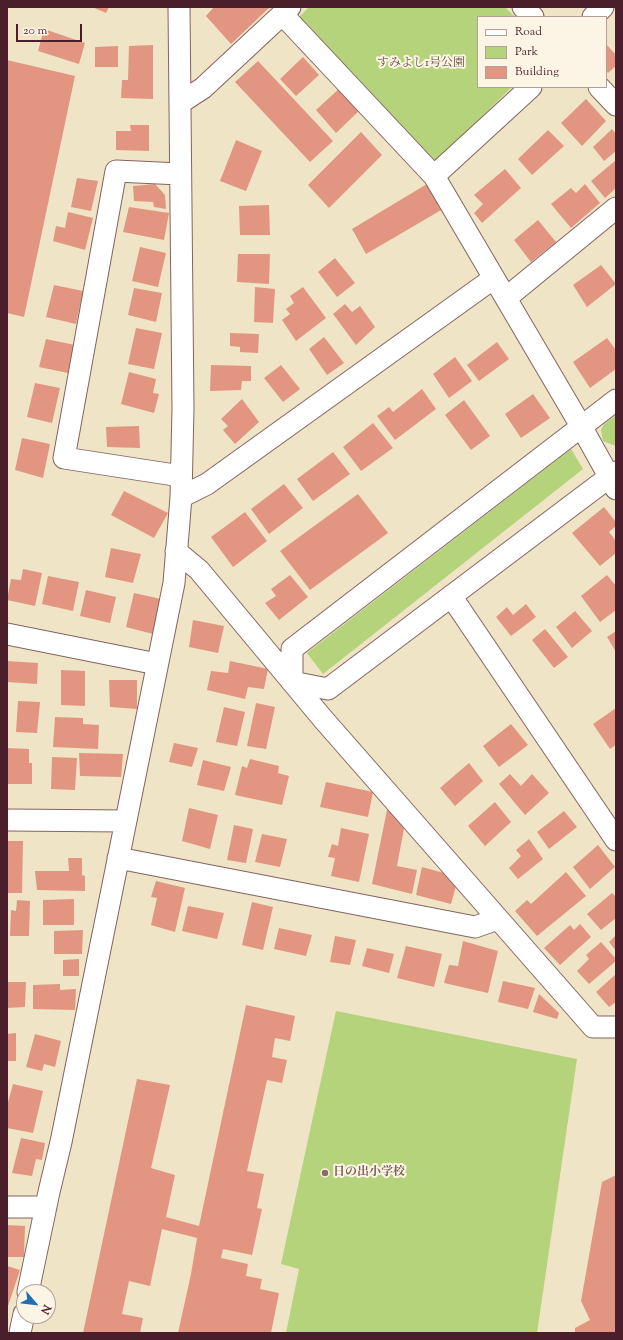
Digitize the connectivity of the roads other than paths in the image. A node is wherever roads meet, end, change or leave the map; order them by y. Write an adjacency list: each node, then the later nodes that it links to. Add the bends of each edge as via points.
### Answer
1 (179, 7): 9 (street)
2 (523, 7): 5 (street)
3 (603, 7): 6 (street)
4 (286, 10): 9 (street, via 203,88); 12 (street)
5 (532, 16)
6 (594, 16)
7 (530, 88): 12 (street)
8 (600, 88): 10 (street)
9 (180, 103): 11 (street)
10 (616, 105)
11 (180, 174): 18 (street, via 184,408); 18 (street, via 116,171 64,458)
12 (434, 176): 14 (street)
13 (616, 208): 15 (street)
14 (494, 278): 15 (street); 20 (street, via 207,484)
15 (506, 298): 17 (street)
16 (616, 400): 17 (street)
17 (581, 426): 19 (street); 25 (street, via 292,648)
18 (182, 476): 20 (street)
19 (614, 479): 22 (street)
20 (181, 496): 21 (street)
21 (176, 551): 24 (street, via 174,584); 25 (street, via 199,570)
22 (451, 596): 25 (street, via 328,689); 28 (street)
23 (7, 634): 24 (street)
24 (157, 664): 27 (street)
25 (292, 682): 30 (street)
26 (7, 820): 27 (street)
27 (126, 821): 29 (street)
28 (616, 840)
29 (118, 858): 30 (street, via 476,927); 33 (street)
30 (498, 919): 31 (street, via 593,1027)
31 (616, 1027)
32 (7, 1207): 33 (street)
33 (46, 1207): 34 (street)
34 (30, 1284)

